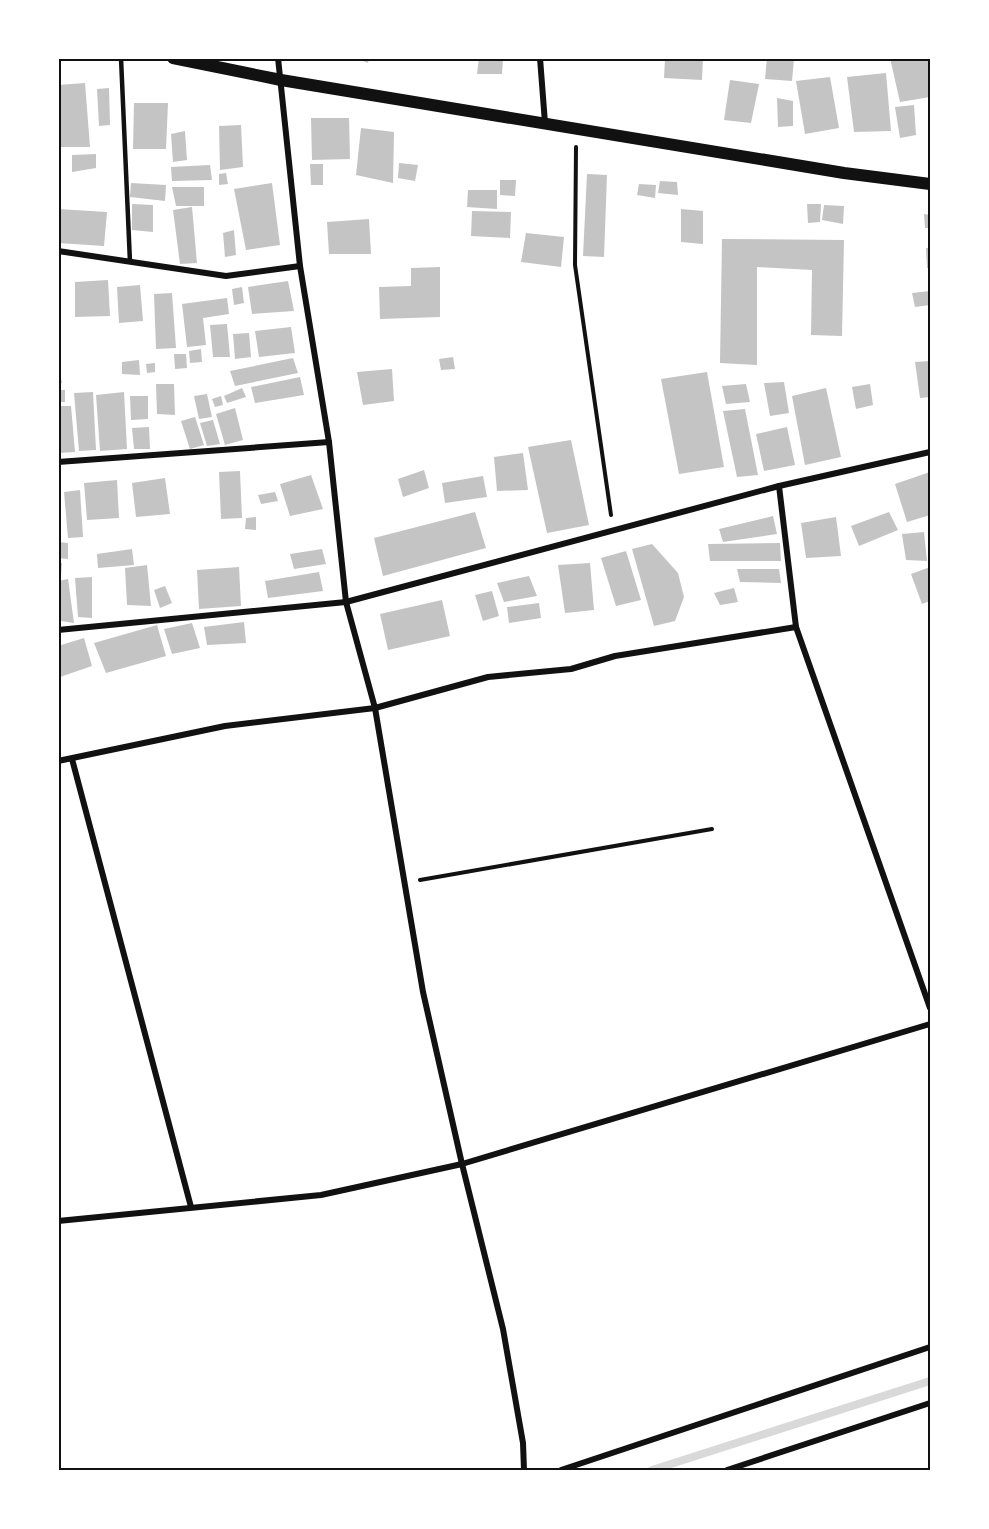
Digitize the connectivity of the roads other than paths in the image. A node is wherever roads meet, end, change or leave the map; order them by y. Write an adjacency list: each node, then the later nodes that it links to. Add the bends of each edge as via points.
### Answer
1 (121, 58): 9 (lane)
2 (173, 58): 5 (main road)
3 (279, 58): 5 (street)
4 (540, 58): 6 (street)
5 (281, 80): 6 (main road); 10 (street)
6 (545, 124): 7 (main road)
7 (930, 184)
8 (58, 251): 9 (street)
9 (130, 262): 10 (street, via 226,276)
10 (300, 266): 11 (street)
11 (329, 442): 13 (street); 15 (street)
12 (930, 452): 14 (street)
13 (58, 462)
14 (779, 486): 15 (street); 16 (street)
15 (346, 602): 17 (street); 18 (street)
16 (796, 627): 18 (street, via 615,656 571,669 488,677); 21 (street)
17 (58, 630)
18 (375, 708): 19 (street, via 225,726); 23 (street, via 423,992)
19 (72, 759): 20 (street); 24 (street)
20 (58, 761)
21 (930, 1008)
22 (930, 1024): 23 (street)
23 (462, 1164): 24 (street, via 321,1195); 28 (street, via 503,1329)
24 (190, 1207): 25 (street)
25 (58, 1221)
26 (930, 1347): 29 (street)
27 (930, 1403): 30 (street)
28 (524, 1470)
29 (561, 1470)
30 (728, 1470)

